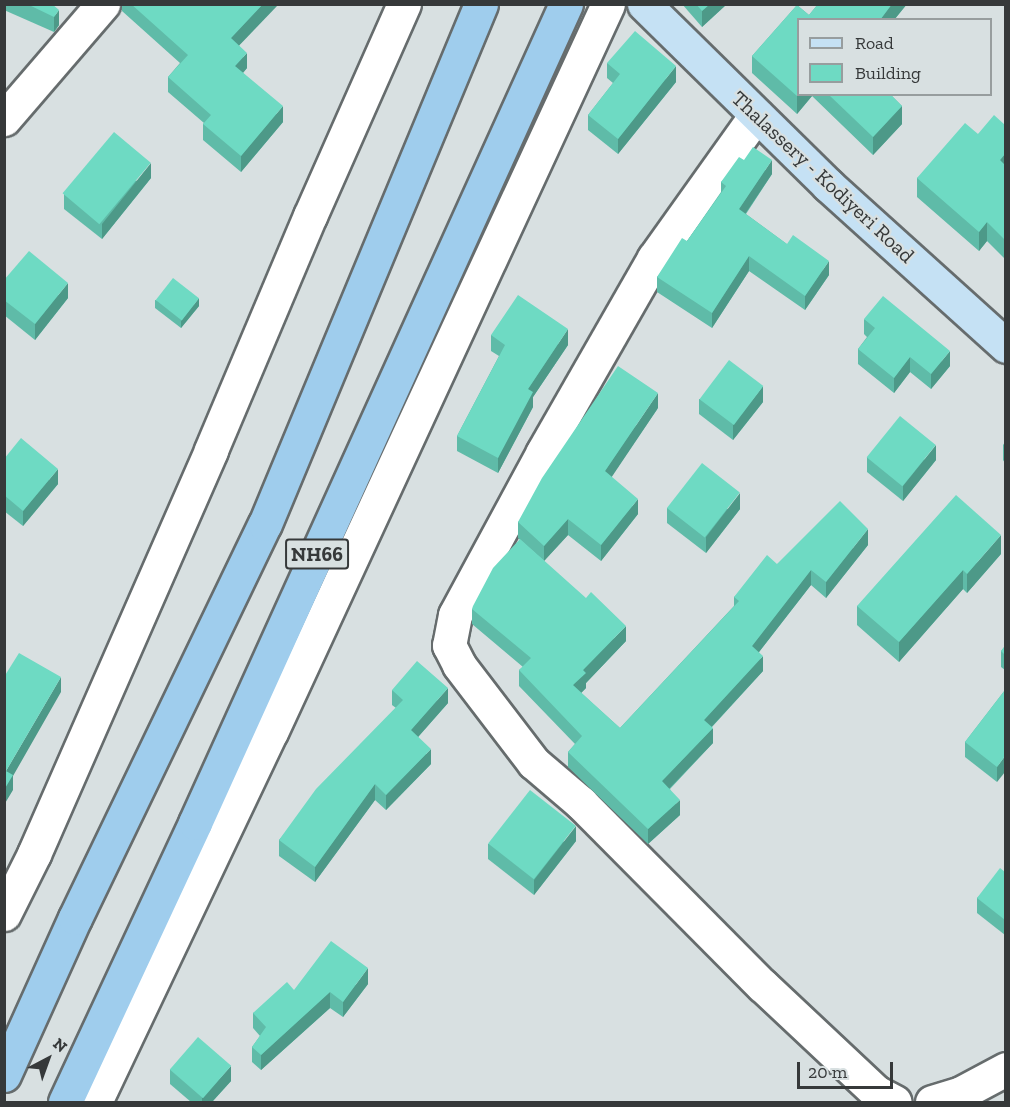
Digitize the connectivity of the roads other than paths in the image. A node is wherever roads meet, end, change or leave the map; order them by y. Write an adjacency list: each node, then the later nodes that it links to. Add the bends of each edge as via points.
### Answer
1 (103, 4): 8 (street)
2 (404, 4): 10 (street, via 34,854)
3 (481, 4): 12 (highway, NH66, via 265,524 75,918)
4 (566, 4): 13 (highway, NH66)
5 (608, 4): 14 (street)
6 (644, 4): 7 (main road, Thalassery - Kodiyeri Road)
7 (756, 115): 9 (main road, Thalassery - Kodiyeri Road); 15 (street, via 654,258 455,615 449,645 459,665 534,763 581,803 762,986 876,1092)
8 (4, 119)
9 (1005, 346)
10 (4, 914)
11 (1005, 1069): 16 (street, via 961,1093)
12 (4, 1075)
13 (65, 1102)
14 (95, 1102)
15 (895, 1102)
16 (932, 1102)

